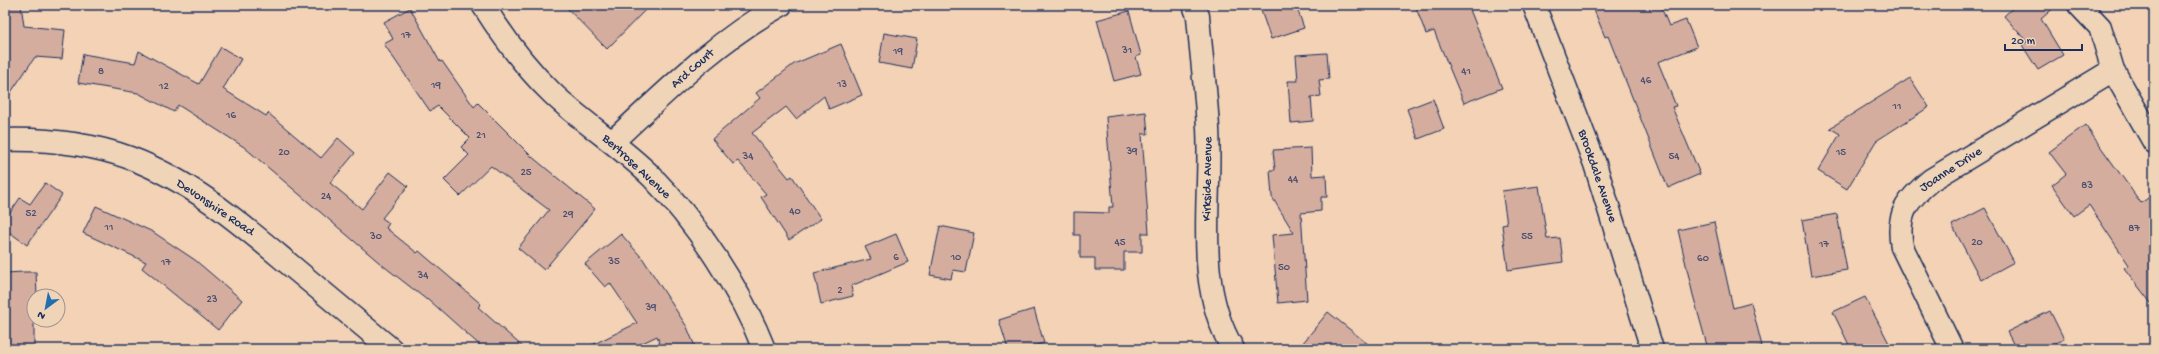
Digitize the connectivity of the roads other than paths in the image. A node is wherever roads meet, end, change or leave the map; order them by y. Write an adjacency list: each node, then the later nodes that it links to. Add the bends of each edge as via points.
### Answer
1 (483, 5): 10 (street, Bertrose Avenue, via 506,41 528,68 553,94)
2 (781, 5): 10 (street, Ard Court, via 758,18 707,55)
3 (1194, 5): 14 (street, Kirkside Avenue, via 1198,16 1208,129 1207,223 1210,280 1218,315)
4 (1534, 5): 15 (street, Brookdale Avenue, via 1595,164)
5 (2080, 5): 7 (street)
6 (2096, 5): 7 (street)
7 (2100, 27): 8 (street)
8 (2113, 70): 11 (street); 16 (street, Joanne Drive, via 1931,180 1908,202 1900,223 1902,246)
9 (5, 140): 12 (street, Devonshire Road, via 60,142 94,148 130,158 159,172 195,192 248,229)
10 (612, 142): 13 (street, Bertrose Avenue, via 652,178 692,223 730,284 758,333)
11 (2154, 142)
12 (391, 349)
13 (764, 349)
14 (1233, 349)
15 (1652, 349)
16 (1952, 349)

